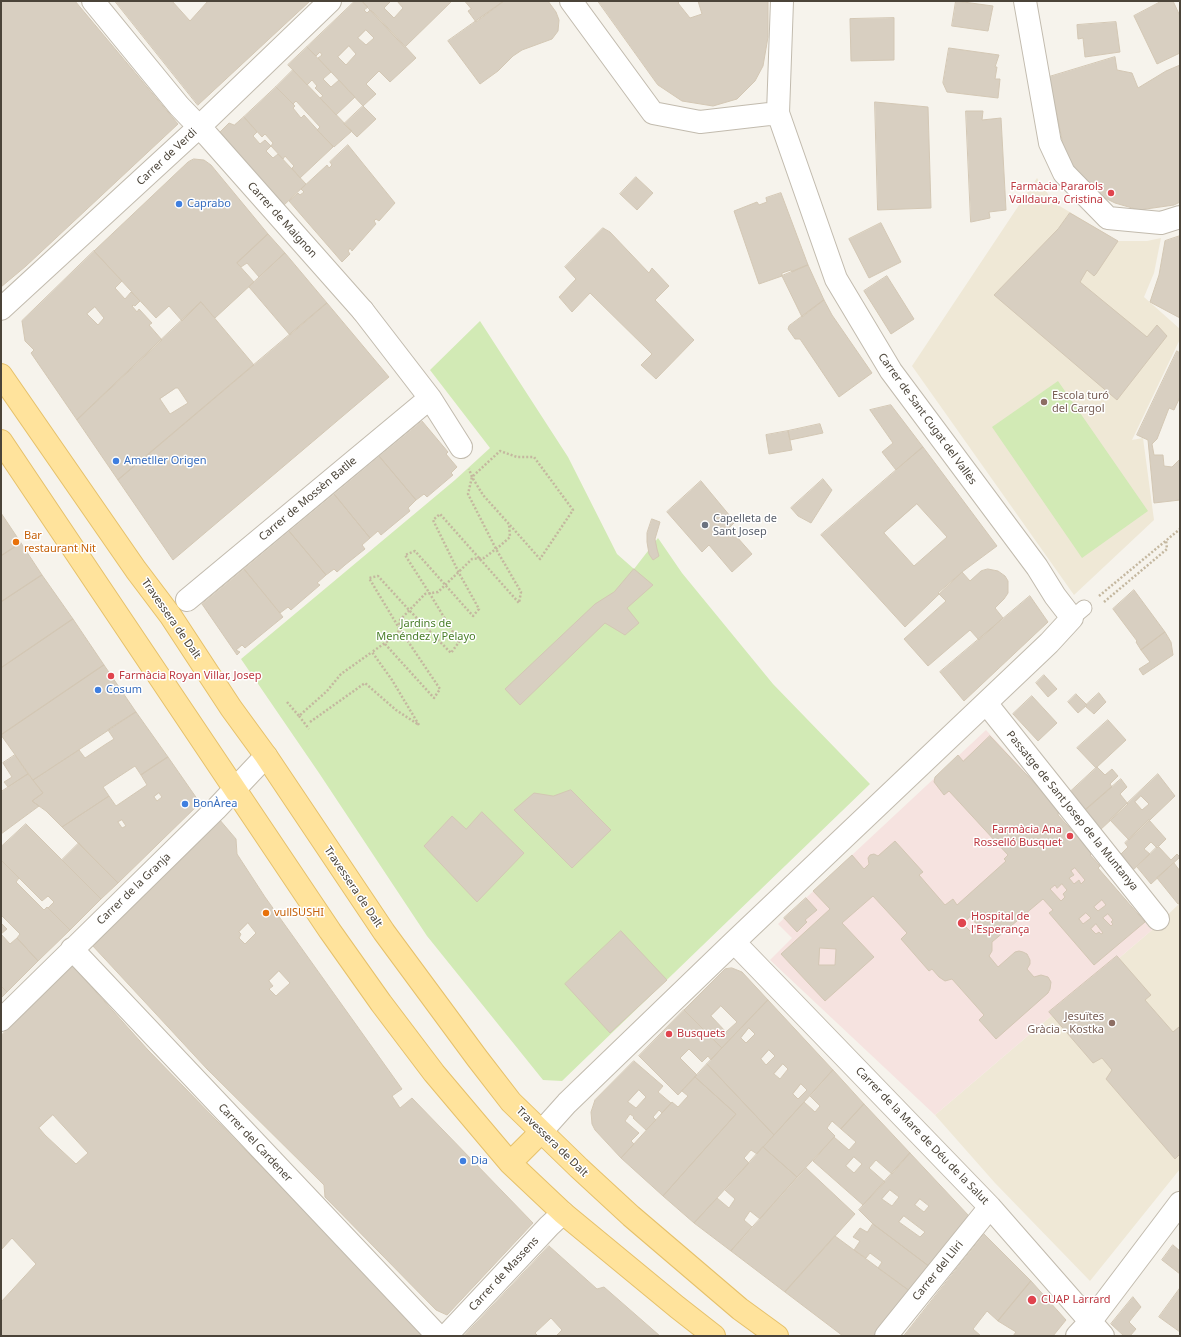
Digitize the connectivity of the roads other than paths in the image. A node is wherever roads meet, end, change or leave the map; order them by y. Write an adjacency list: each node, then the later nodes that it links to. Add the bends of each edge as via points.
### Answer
1 (93, 1): 7 (street, Carrer de Maignon)
2 (330, 1): 7 (street, Carrer de Verdi)
3 (782, 1): 6 (street)
4 (1025, 1): 8 (street, via 1050,143 1064,173 1108,218 1161,223)
5 (575, 7): 6 (street, via 652,113 700,122)
6 (778, 113): 15 (street, Carrer de Sant Cugat del Vallès, via 836,279 890,371 1037,567 1055,596 1078,613)
7 (199, 127): 9 (street, Carrer de Verdi); 11 (street, Carrer de Maignon, via 363,311)
8 (1180, 217)
9 (1, 309)
10 (1, 375): 16 (main road, Travessera de Dalt)
11 (430, 398): 13 (street, Carrer de Maignon); 14 (street, Carrer de Mossèn Batlle)
12 (1, 441): 17 (main road)
13 (461, 446)
14 (187, 600)
15 (986, 703): 18 (street, Passatge de Sant Josep de la Muntanya); 19 (street)
16 (266, 756): 17 (street, Carrer de la Granja); 22 (main road, Travessera de Dalt, via 384,932 506,1096)
17 (235, 790): 20 (street, Carrer de la Granja); 23 (main road, via 381,1003 434,1073)
18 (1158, 919)
19 (734, 942): 22 (street, via 567,1103); 25 (street, Carrer de la Mare de Déu de la Salut)
20 (72, 949): 21 (street, Carrer de la Granja); 29 (street, Carrer del Cardener)
21 (1, 1020)
22 (541, 1132): 23 (main road); 31 (main road, Travessera de Dalt, via 656,1237 740,1309)
23 (510, 1163): 26 (main road)
24 (1180, 1203): 27 (street)
25 (990, 1207): 27 (street, Carrer de la Mare de Déu de la Salut); 32 (street, Carrer del Lliri)
26 (563, 1213): 28 (main road); 30 (street, Carrer de Massens)
27 (1090, 1331)
28 (711, 1335)
29 (438, 1336)
30 (446, 1336)
31 (777, 1336)
32 (886, 1336)

